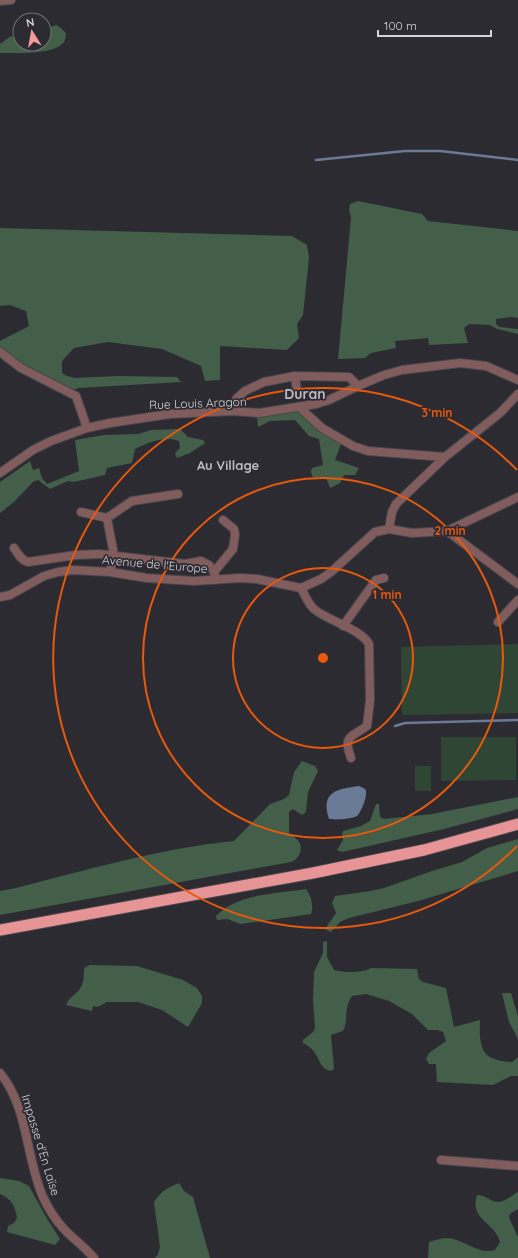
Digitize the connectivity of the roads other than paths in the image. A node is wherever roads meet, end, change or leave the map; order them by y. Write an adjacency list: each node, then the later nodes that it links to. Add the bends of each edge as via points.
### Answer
1 (11, 0): 2 (street)
2 (2, 1)
3 (0, 352): 11 (street, via 21,368 76,396)
4 (295, 376): 6 (street, via 349,377); 7 (street); 10 (street, via 258,384 237,398)
5 (518, 380): 6 (street, Rue Louis Aragon, via 486,366 460,363 402,370)
6 (358, 386): 9 (street, Rue Louis Aragon, via 330,400)
7 (297, 391)
8 (518, 394): 12 (street, via 500,413)
9 (299, 407): 10 (street, Rue Louis Aragon, via 259,413); 12 (street, via 322,428 353,446 368,451)
10 (233, 411): 11 (street, Rue Louis Aragon, via 150,416)
11 (87, 428): 13 (street, Rue Louis Aragon, via 33,450)
12 (445, 457): 19 (street, via 396,504)
13 (0, 473)
14 (178, 494): 17 (street, via 132,501)
15 (518, 497): 20 (street)
16 (81, 512): 17 (street)
17 (107, 518): 22 (street)
18 (223, 520): 24 (street, via 234,529 234,546)
19 (389, 529): 20 (street, via 412,533); 27 (street, via 375,532 331,572)
20 (448, 531): 26 (street)
21 (14, 548): 22 (street, via 20,558 28,562 76,555)
22 (114, 555): 23 (street); 24 (street, via 185,564 200,561 209,565)
23 (110, 572): 24 (street, Avenue de l'Europe, via 188,581); 28 (street, Avenue de l'Europe, via 58,572 44,576 10,595)
24 (215, 576): 27 (street, Avenue de l'Europe, via 257,579)
25 (384, 578): 31 (street, via 376,580)
26 (518, 584)
27 (301, 588): 31 (street, via 313,608)
28 (0, 597)
29 (518, 600): 30 (street)
30 (498, 622)
31 (343, 626): 32 (street, via 363,637 370,647 370,700 367,726 350,737 347,746)
32 (351, 758)
33 (518, 824): 34 (highway, via 424,850 328,870)
34 (0, 930)
35 (0, 1073): 38 (street, Impasse d'En Laïse, via 16,1103 38,1184 49,1208 64,1229)
36 (441, 1160): 37 (street)
37 (518, 1166)
38 (94, 1258)

